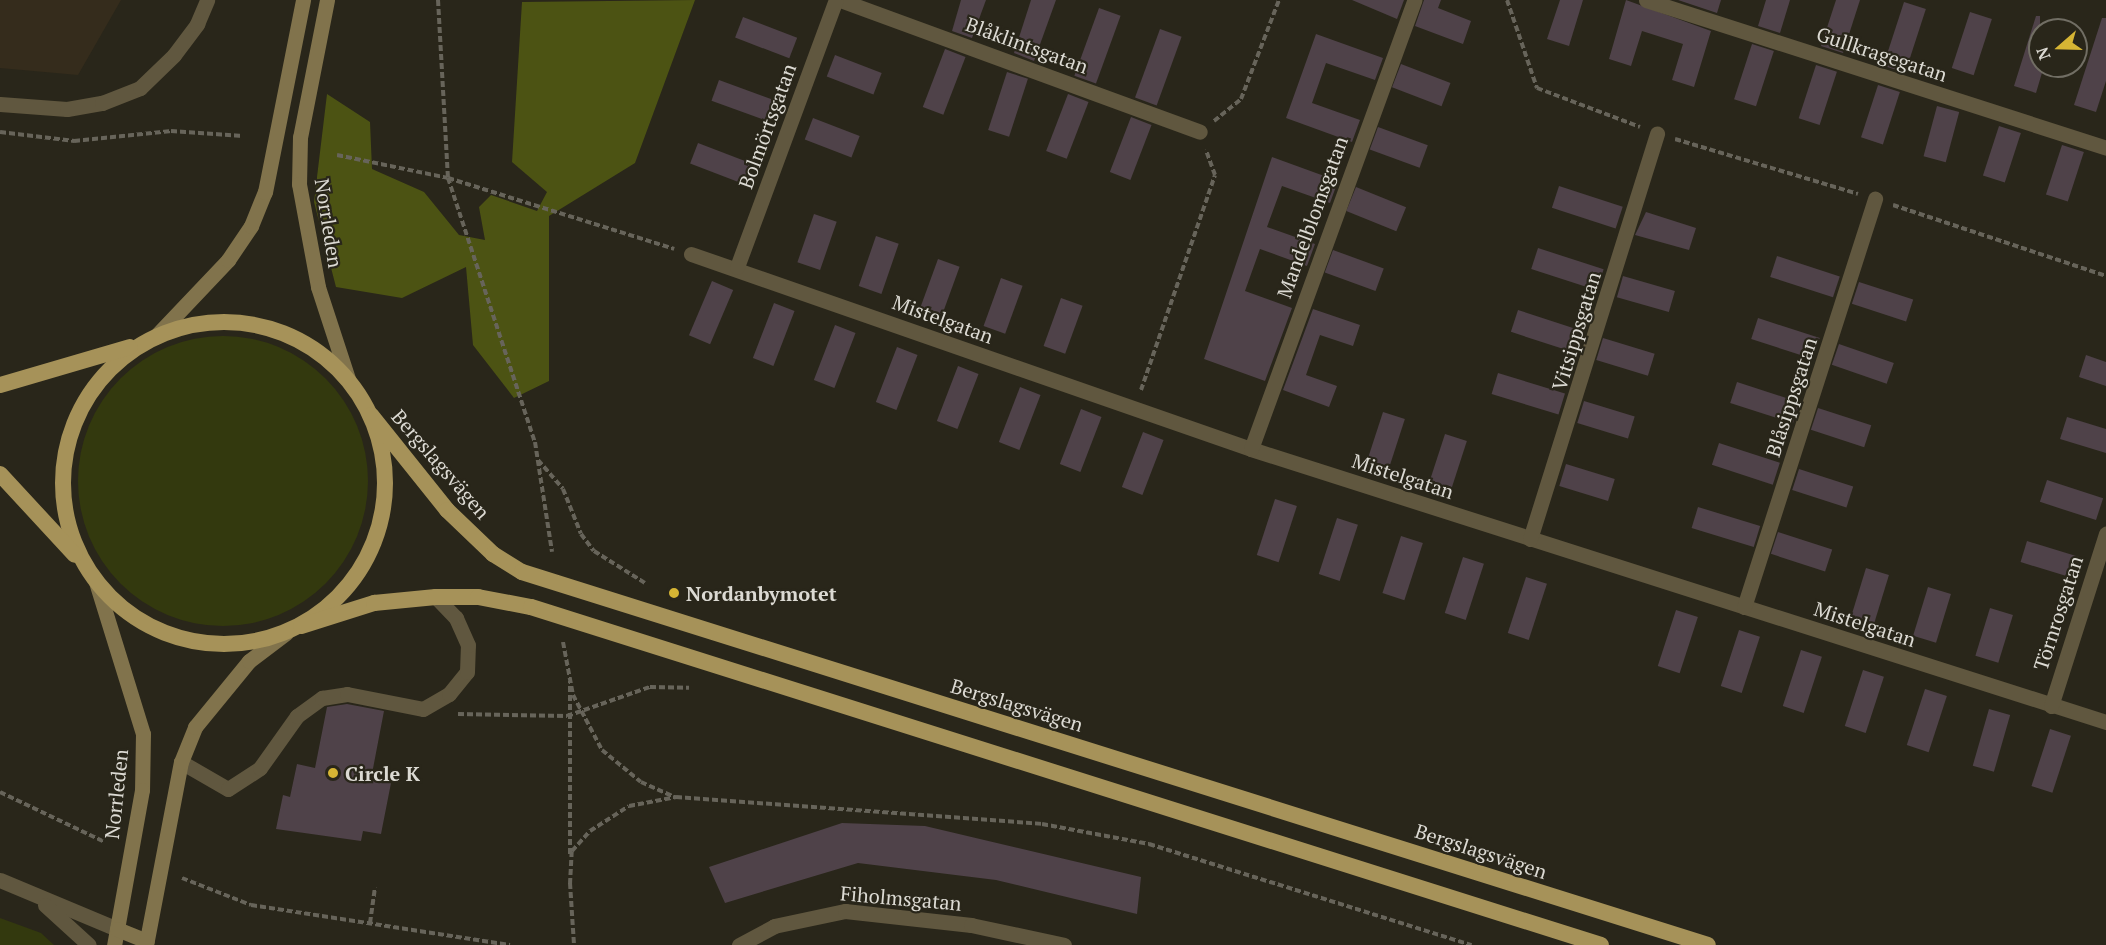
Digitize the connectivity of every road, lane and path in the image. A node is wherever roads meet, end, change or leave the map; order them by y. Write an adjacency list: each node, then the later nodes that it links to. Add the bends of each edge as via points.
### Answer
1 (207, 0): 10 (street, via 197,24 174,55 140,88 102,103 67,109)
2 (303, 0): 22 (main road, via 265,192 251,226 228,260)
3 (327, 0): 23 (main road, Norrleden, via 300,137 299,184 318,287)
4 (438, 0): 17 (path)
5 (838, 0): 12 (street, Blåklintsgatan); 20 (street, Bolmörtsgatan)
6 (1279, 0): 12 (path, via 1241,99)
7 (1414, 0): 27 (street, Mandelblomsgatan)
8 (1507, 0): 13 (path, via 1538,88)
9 (1646, 0): 15 (street, Gullkragegatan)
10 (0, 104)
11 (0, 132): 14 (path, via 74,141 171,131)
12 (1200, 132): 25 (path, via 1215,175)
13 (1657, 133): 18 (path); 31 (street, Vitsippsgatan)
14 (243, 136)
15 (2106, 148)
16 (337, 155): 17 (path)
17 (448, 178): 19 (path); 28 (path)
18 (1875, 199): 21 (path); 37 (street, Blåsippsgatan)
19 (691, 254): 20 (street, Mistelgatan)
20 (737, 267): 25 (street, Mistelgatan)
21 (2106, 276)
22 (148, 340): 23 (highway, via 195,324 237,322 279,331 307,345); 24 (highway); 33 (highway, via 91,391 68,444 64,501)
23 (348, 379): 26 (highway)
24 (0, 385)
25 (1135, 409): 27 (street, Mistelgatan)
26 (371, 415): 38 (highway, via 383,454 386,495 378,534 347,587); 67 (highway, Bergslagsvägen, via 447,510 494,554 522,572)
27 (1251, 449): 31 (street, Mistelgatan)
28 (538, 460): 32 (path); 35 (path, via 563,489 581,534 594,550)
29 (0, 474): 33 (highway)
30 (2106, 534): 42 (street, Törnrosgatan)
31 (1530, 539): 37 (street, Mistelgatan)
32 (552, 552)
33 (86, 567): 34 (highway)
34 (96, 582): 38 (highway, via 126,612 163,633 203,644 246,644); 57 (main road, Norrleden, via 143,734 142,790)
35 (645, 583)
36 (436, 597): 38 (highway, via 374,603); 47 (street, via 456,618 468,645 467,672 449,694 423,709 347,694 322,698 297,716 260,768 228,789); 66 (highway, via 478,597 531,607)
37 (1744, 607): 42 (street, Mistelgatan)
38 (293, 629): 47 (main road, via 249,661 217,697 195,727)
39 (563, 642): 40 (path)
40 (570, 681): 43 (path); 45 (path)
41 (689, 688): 43 (path, via 650,687)
42 (2051, 706): 46 (street, Mistelgatan)
43 (579, 711): 45 (path); 49 (path, via 602,750 620,768)
44 (459, 714): 45 (path)
45 (567, 716): 53 (path)
46 (2106, 722)
47 (181, 762): 58 (main road)
48 (0, 792): 50 (path)
49 (676, 797): 53 (path, via 629,806 590,831 572,851); 65 (path, via 1042,824 1149,844)
50 (105, 842)
51 (183, 878): 56 (path, via 251,905)
52 (0, 880): 55 (street)
53 (570, 884): 62 (path)
54 (375, 887): 56 (path)
55 (32, 894): 57 (street); 59 (street)
56 (370, 923): 61 (path)
57 (117, 929): 58 (main road); 60 (main road, Norrleden)
58 (147, 943)
59 (89, 945)
60 (114, 945)
61 (510, 945)
62 (574, 945)
63 (739, 945): 64 (street, Fiholmsgatan, via 774,926 845,910 971,925)
64 (1064, 945)
65 (1472, 945)
66 (1601, 945)
67 (1708, 945)

